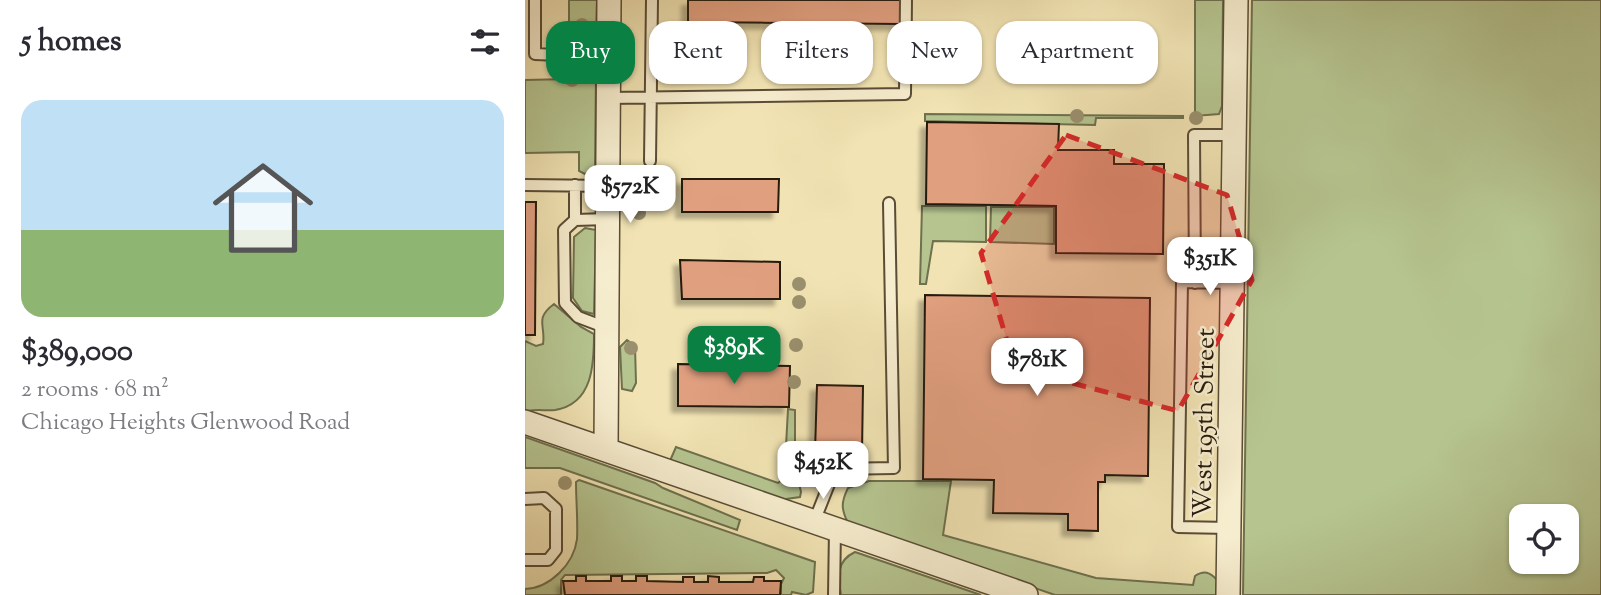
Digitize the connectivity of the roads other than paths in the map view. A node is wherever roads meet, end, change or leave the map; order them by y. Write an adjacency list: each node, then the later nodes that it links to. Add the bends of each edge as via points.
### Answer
1 (535, 0): 7 (lane)
2 (609, 0): 6 (street)
3 (652, 0): 10 (lane)
4 (906, 0): 10 (lane, via 905,94)
5 (1236, 0): 11 (street, West 195th Street)
6 (609, 21)
7 (530, 54)
8 (608, 84): 9 (street)
9 (608, 98): 10 (lane); 15 (street)
10 (651, 98): 12 (lane)
11 (1234, 135): 19 (lane, via 1194,135); 20 (street, West 195th Street)
12 (650, 161)
13 (525, 185): 14 (lane)
14 (575, 186): 15 (lane); 18 (lane)
15 (608, 186): 17 (street)
16 (889, 203): 25 (lane, via 894,468 835,469)
17 (608, 219): 18 (lane); 21 (street)
18 (575, 220): 21 (lane, via 564,230 565,303 578,317)
19 (1195, 283): 20 (lane); 26 (lane, via 1182,282 1178,527)
20 (1232, 283): 26 (street, West 195th Street)
21 (607, 328): 23 (street)
22 (525, 422): 23 (street)
23 (606, 449): 25 (street)
24 (525, 499): 27 (lane, via 544,498 556,509 556,550 548,560)
25 (825, 525): 28 (lane); 29 (street)
26 (1229, 528): 30 (street, West 195th Street)
27 (525, 560)
28 (834, 595)
29 (1026, 595)
30 (1229, 595)

